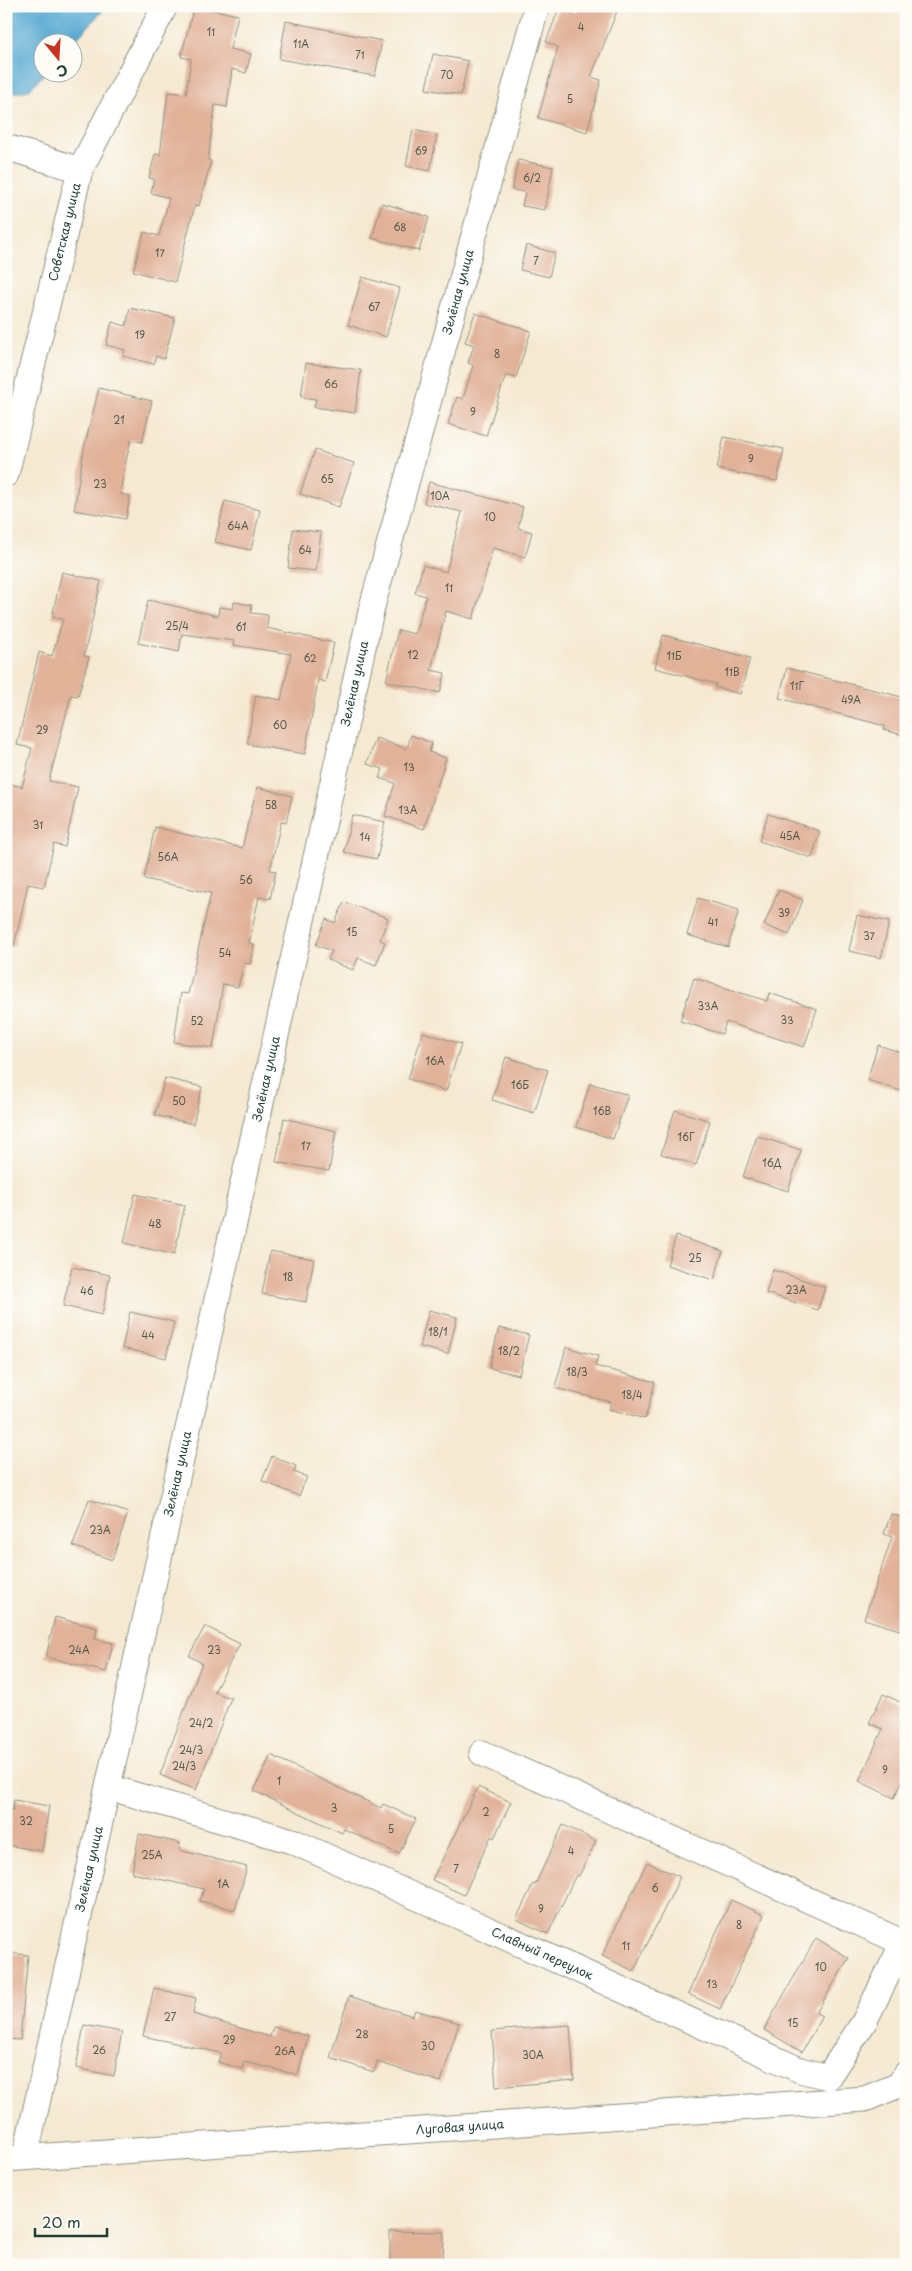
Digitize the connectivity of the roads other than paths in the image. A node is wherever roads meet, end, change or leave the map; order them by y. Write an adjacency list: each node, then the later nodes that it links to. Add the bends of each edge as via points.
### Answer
1 (165, 6): 4 (street, Советская улица)
2 (537, 6): 7 (street, Зелёная улица, via 372,608)
3 (6, 147): 4 (street)
4 (80, 170): 5 (street, Советская улица)
5 (6, 474)
6 (482, 1753): 8 (street)
7 (108, 1787): 8 (street, Славный переулок, via 292,1841 800,2070 828,2077 864,2022); 10 (street, Зелёная улица)
8 (905, 1943)
9 (906, 2074): 10 (street, Луговая улица, via 899,2085 865,2099)
10 (16, 2158)

